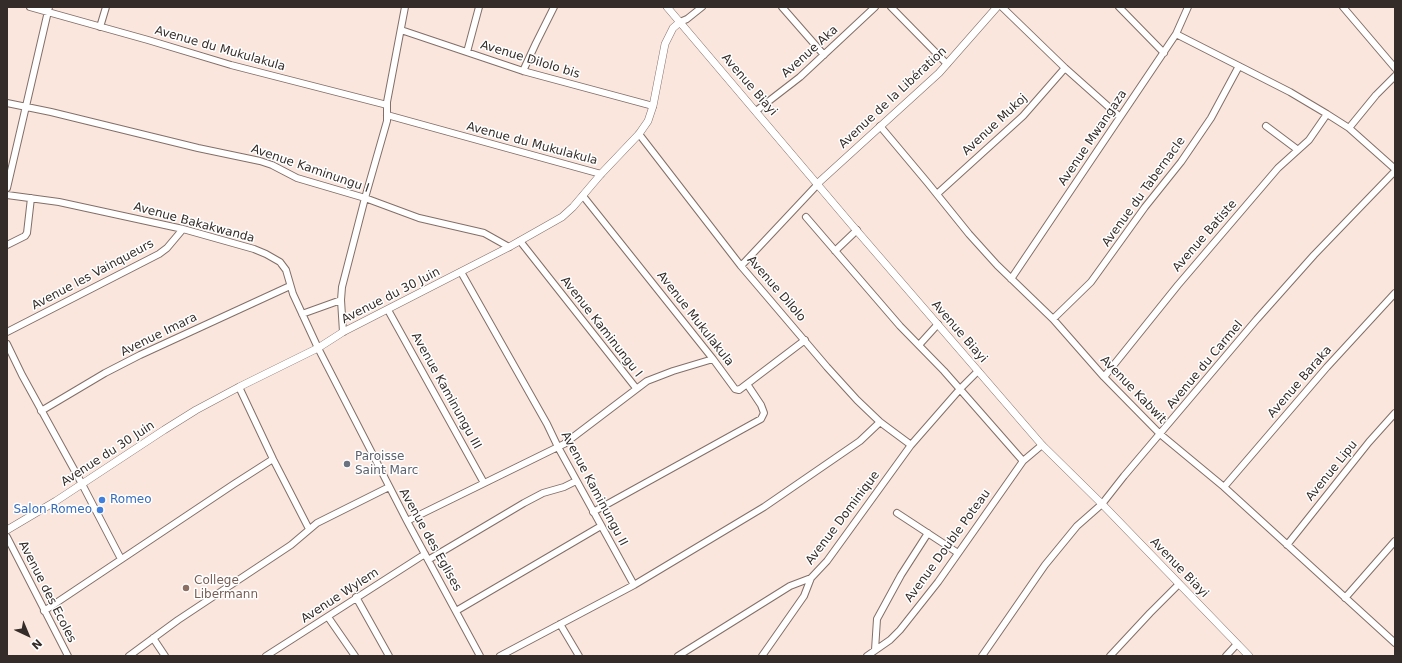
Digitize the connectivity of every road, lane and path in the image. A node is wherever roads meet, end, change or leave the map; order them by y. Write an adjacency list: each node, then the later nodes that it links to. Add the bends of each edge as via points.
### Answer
1 (30, 7): 16 (street, Avenue du Mukulakula)
2 (106, 7): 18 (street)
3 (405, 7): 19 (street)
4 (479, 7): 21 (street)
5 (554, 7): 28 (street)
6 (667, 7): 17 (street, Avenue Biayi)
7 (702, 7): 17 (street, Avenue du 30 Juin, via 687,20)
8 (782, 7): 23 (street)
9 (875, 7): 23 (street, Avenue Aka)
10 (891, 7): 24 (street)
11 (997, 7): 24 (street, Avenue de la Libération)
12 (1002, 7): 26 (street)
13 (1119, 7): 22 (street)
14 (1188, 7): 20 (street, Avenue Mwangaza)
15 (1343, 7): 27 (street)
16 (48, 10): 18 (street, Avenue du Mukulakula); 33 (street)
17 (680, 22): 32 (street, Avenue du 30 Juin, via 673,28 666,44); 34 (street, Avenue Biayi)
18 (100, 27): 31 (street, Avenue du Mukulakula, via 232,65)
19 (401, 30): 21 (street, Avenue Dilolo bis); 31 (street)
20 (1176, 34): 22 (street, Avenue Mwangaza); 25 (street)
21 (467, 52): 28 (street, Avenue Dilolo bis)
22 (1164, 53): 37 (street, Avenue Mwangaza)
23 (824, 55): 34 (street, Avenue Aka)
24 (947, 64): 38 (street, Avenue de la Libération)
25 (1239, 66): 35 (street); 67 (street, Avenue du Tabernacle, via 1211,118 1181,162 1145,207 1092,282)
26 (1065, 68): 37 (street); 47 (street, Avenue Mukoj, via 1023,116)
27 (1395, 68)
28 (523, 71): 32 (street, Avenue Dilolo bis)
29 (1395, 76): 40 (street)
30 (7, 103): 33 (street, Avenue Kaminungu I)
31 (387, 105): 36 (street)
32 (653, 106): 41 (street, Avenue du 30 Juin, via 648,121)
33 (26, 107): 46 (street); 51 (street, Avenue Kaminungu I, via 260,161 297,178)
34 (756, 111): 45 (street, Avenue Biayi)
35 (1328, 114): 40 (street); 42 (street, Avenue Batiste, via 1309,140)
36 (387, 115): 44 (street, Avenue du Mukulakula); 51 (street)
37 (1120, 117): 61 (street, Avenue Mwangaza)
38 (880, 126): 45 (street, Avenue de la Libération); 47 (street, Avenue Kabwit)
39 (1266, 126): 42 (street)
40 (1349, 128): 43 (street)
41 (639, 134): 44 (street, Avenue du 30 Juin); 59 (street, Avenue Dilolo)
42 (1298, 150): 77 (street, Avenue Batiste, via 1278,168)
43 (1395, 170): 85 (street, Avenue du Carmel, via 1257,319)
44 (601, 174): 49 (street, Avenue du 30 Juin)
45 (817, 184): 54 (street, Avenue Biayi); 59 (street)
46 (7, 188)
47 (937, 194): 61 (street, Avenue Kabwit, via 969,234)
48 (7, 195): 50 (street, Avenue Bakakwanda)
49 (583, 196): 55 (street, Avenue du 30 Juin, via 562,217); 75 (street, Avenue Mukulakula)
50 (31, 198): 53 (street, Avenue Bakakwanda); 56 (street, via 27,233)
51 (365, 198): 57 (street, Avenue Kaminungu I, via 419,218 484,233); 64 (street, via 345,273)
52 (806, 217): 58 (street)
53 (183, 229): 62 (street, Avenue Bakakwanda, via 271,256 283,265); 69 (street, Avenue les Vainqueurs, via 159,254)
54 (857, 230): 58 (street); 68 (street, Avenue Biayi)
55 (520, 241): 57 (street, Avenue du 30 Juin); 80 (street, Avenue Kaminungu I)
56 (7, 246)
57 (509, 247): 60 (street, Avenue du 30 Juin)
58 (835, 251): 73 (street)
59 (741, 266): 71 (street, Avenue Dilolo)
60 (461, 272): 65 (street, Avenue du 30 Juin); 88 (street, Avenue Kaminungu II, via 544,418)
61 (1011, 278): 67 (street, Avenue Kabwit)
62 (290, 286): 66 (street, Avenue Bakakwanda); 82 (street, Avenue Imara, via 140,355)
63 (1395, 293): 95 (street, Avenue Baraka, via 1327,367)
64 (341, 300): 66 (street); 70 (street)
65 (388, 310): 70 (street, Avenue du 30 Juin); 92 (street, Avenue Kaminungu III)
66 (302, 314): 74 (street, Avenue Bakakwanda)
67 (1053, 319): 77 (street, Avenue Kabwit)
68 (938, 324): 73 (street); 76 (street, Avenue Biayi)
69 (7, 332)
70 (343, 332): 74 (street, Avenue du 30 Juin)
71 (805, 340): 78 (street); 84 (street, Avenue Dilolo, via 847,390)
72 (7, 344): 82 (street)
73 (918, 345): 81 (street)
74 (318, 348): 79 (street, Avenue du 30 Juin); 94 (street, Avenue des Eglises)
75 (713, 359): 78 (street, Avenue Mukulakula, via 735,389 739,390); 80 (street, via 654,377)
76 (978, 371): 81 (street, Avenue Dominique); 87 (street, Avenue Biayi)
77 (1104, 376): 85 (street, Avenue Kabwit)
78 (747, 384): 97 (street, via 761,405 764,413 762,419)
79 (239, 387): 89 (street); 93 (street, Avenue du 30 Juin, via 164,430)
80 (636, 388): 88 (street)
81 (960, 389): 86 (street, Avenue Dominique); 90 (street)
82 (41, 411): 93 (street)
83 (1395, 413): 106 (street, Avenue Lipu)
84 (880, 422): 86 (street, Avenue Dilolo); 113 (street, via 860,441 756,513)
85 (1160, 434): 95 (street, Avenue Kabwit); 96 (street, Avenue du Carmel)
86 (911, 445): 111 (street, Avenue Dominique, via 827,561)
87 (1042, 445): 90 (street, Avenue Double Poteau); 96 (street, Avenue Biayi)
88 (558, 448): 91 (street, Avenue Kaminungu II); 92 (street)
89 (273, 459): 102 (street); 109 (street)
90 (1023, 461): 107 (street, Avenue Double Poteau)
91 (576, 481): 97 (street, Avenue Kaminungu II); 110 (street, via 524,503)
92 (484, 483): 99 (street)
93 (82, 484): 101 (street, Avenue du 30 Juin); 109 (street)
94 (389, 486): 99 (street, Avenue des Eglises); 102 (street, via 329,516)
95 (1224, 487): 106 (street, Avenue Kabwit)
96 (1102, 504): 112 (street, Avenue Biayi); 136 (street, Avenue du Carmel, via 1077,526 1045,565)
97 (593, 512): 100 (street, Avenue Kaminungu II)
98 (897, 513): 103 (street)
99 (407, 521): 108 (street, Avenue des Eglises)
100 (601, 526): 113 (street, Avenue Kaminungu II); 117 (street)
101 (7, 530)
102 (309, 530): 120 (street)
103 (928, 533): 107 (street); 123 (street, via 877,619)
104 (7, 537): 116 (street, Avenue des Ecoles)
105 (1395, 541): 115 (street)
106 (1287, 545): 115 (street, Avenue Kabwit)
107 (958, 553): 123 (street, Avenue Double Poteau, via 900,630)
108 (425, 554): 110 (street, Avenue des Eglises); 114 (street, Avenue Wylem)
109 (121, 559): 116 (street)
110 (428, 560): 117 (street, Avenue des Eglises)
111 (811, 578): 133 (street, Avenue Dominique, via 790,586); 134 (street, via 804,596)
112 (1179, 584): 122 (street, Avenue Biayi); 137 (street)
113 (634, 585): 119 (street)
114 (356, 598): 118 (street, Avenue Wylem); 129 (street)
115 (1345, 598): 121 (street, Avenue Kabwit)
116 (44, 611): 124 (street, Avenue des Ecoles)
117 (456, 611): 130 (street, Avenue des Eglises)
118 (328, 617): 127 (street, Avenue Wylem); 128 (street)
119 (560, 624): 131 (street); 132 (street)
120 (153, 638): 125 (street); 126 (street)
121 (1395, 643)
122 (1238, 644): 138 (street); 139 (street, Avenue Biayi)
123 (876, 650): 135 (street, Avenue Double Poteau)
124 (68, 656)
125 (130, 656)
126 (165, 656)
127 (266, 656)
128 (355, 656)
129 (389, 656)
130 (480, 656)
131 (500, 656)
132 (579, 656)
133 (678, 656)
134 (762, 656)
135 (867, 656)
136 (982, 656)
137 (1110, 656)
138 (1226, 656)
139 (1250, 656)

